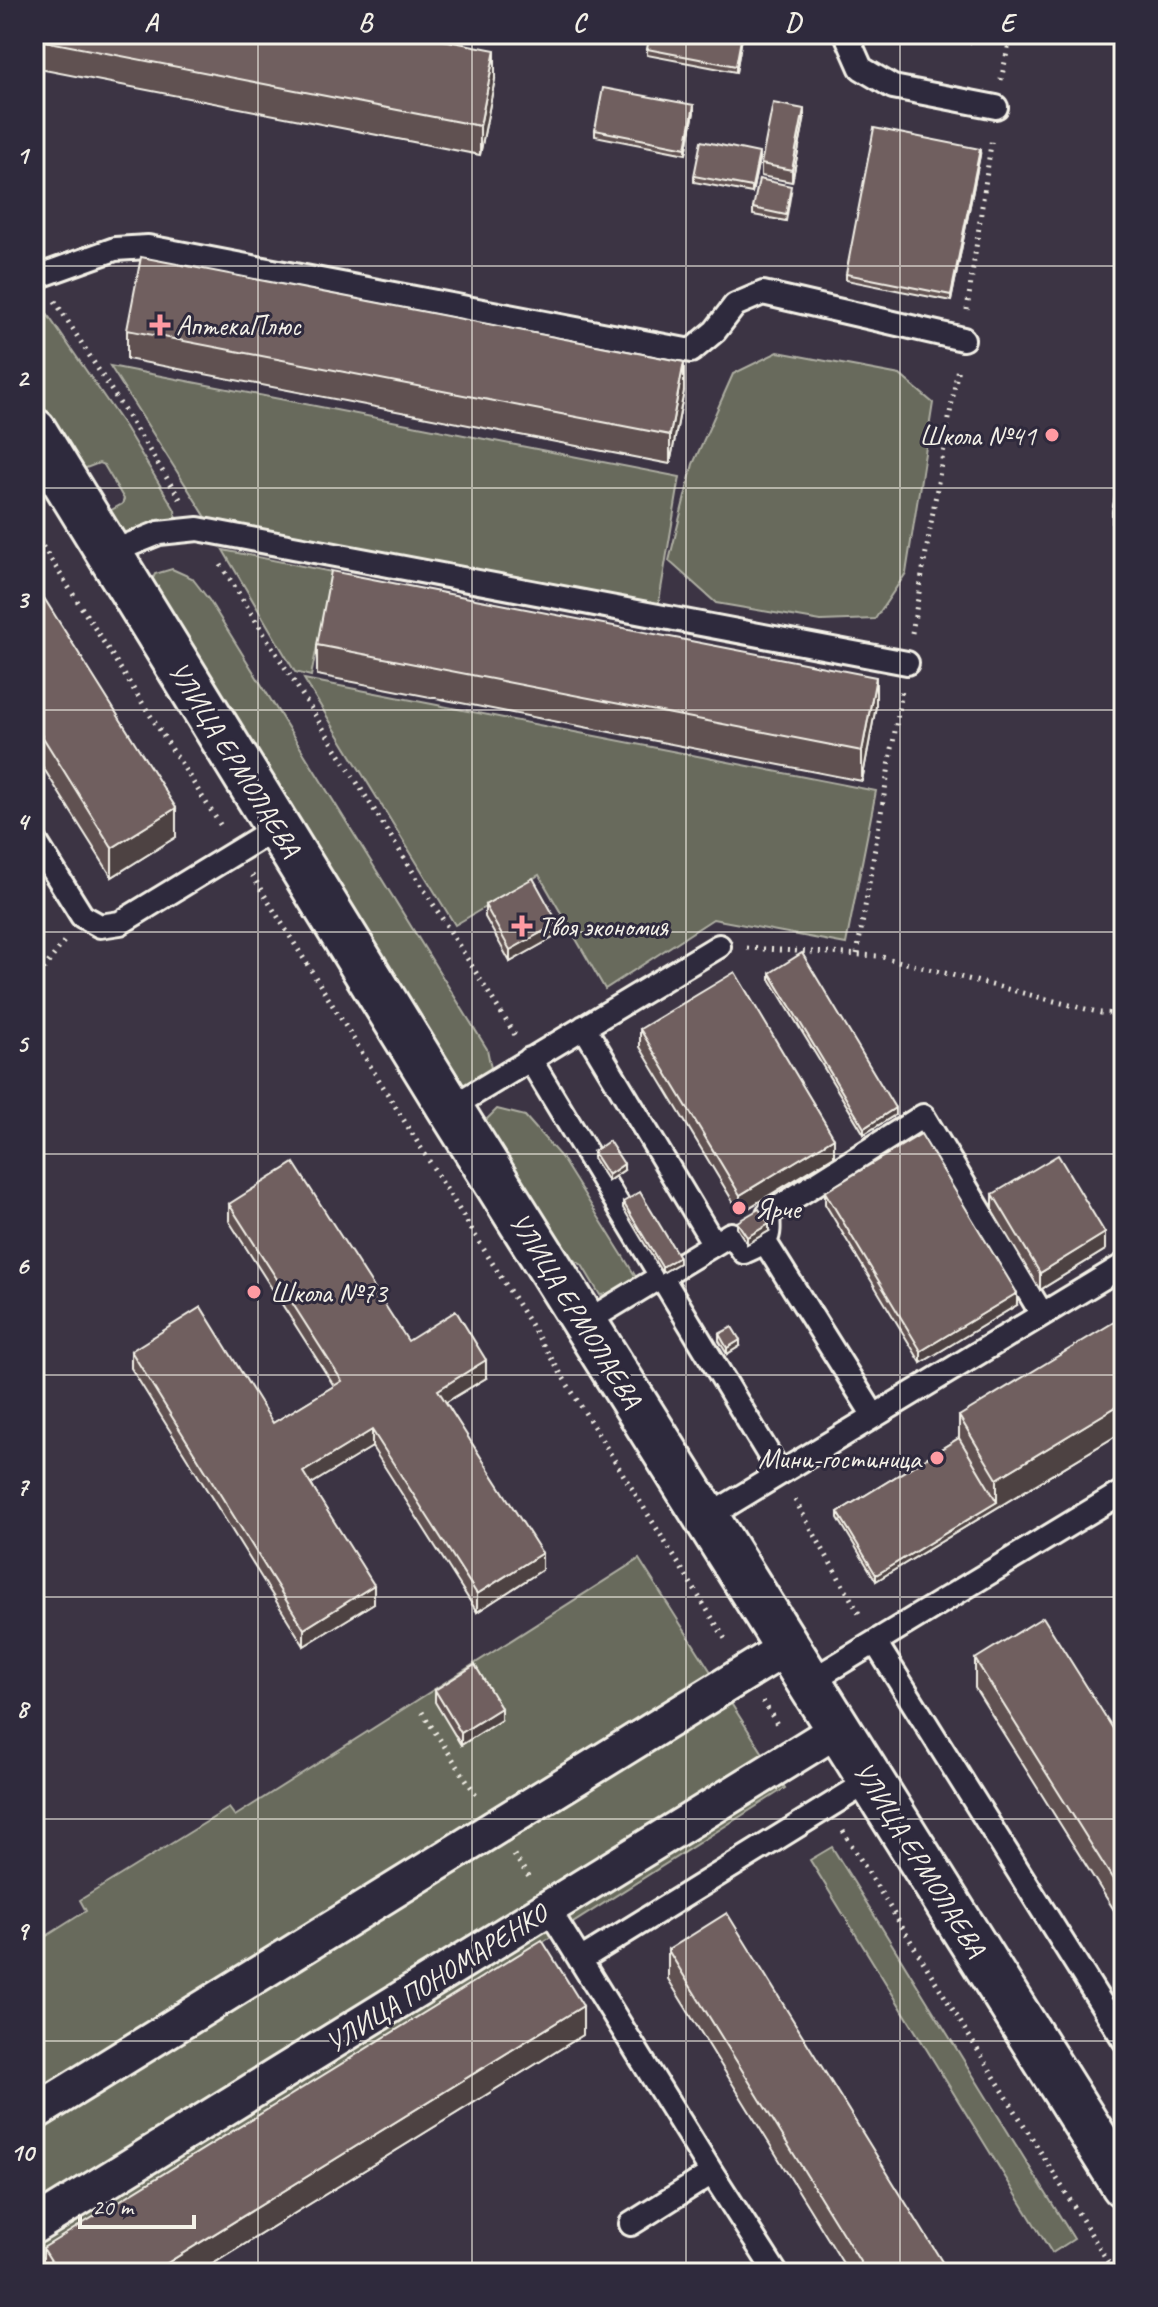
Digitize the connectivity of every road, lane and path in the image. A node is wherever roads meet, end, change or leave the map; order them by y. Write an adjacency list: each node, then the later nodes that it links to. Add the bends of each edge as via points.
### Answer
1 (1011, 34): 3 (path)
2 (841, 35): 3 (lane, via 861,68 893,87)
3 (996, 107): 5 (path)
4 (37, 277): 5 (lane, via 115,249 148,247 691,351 735,305 763,293); 7 (path)
5 (963, 339): 10 (path)
6 (34, 431): 9 (street, УЛИЦА ЕРМОЛАЕВА)
7 (198, 529): 9 (lane, via 159,533); 10 (lane); 20 (path)
8 (34, 533): 13 (path)
9 (109, 553): 11 (street, УЛИЦА ЕРМОЛАЕВА)
10 (907, 663): 16 (path)
11 (277, 827): 13 (lane); 21 (street, УЛИЦА ЕРМОЛАЕВА)
12 (34, 839): 14 (lane)
13 (237, 852): 14 (lane, via 120,923 100,926); 34 (path)
14 (82, 916): 17 (path)
15 (719, 946): 16 (path); 19 (lane)
16 (857, 954): 18 (path, via 1101,1013)
17 (34, 982)
18 (1124, 1014)
19 (584, 1027): 20 (lane); 23 (lane)
20 (530, 1059): 21 (lane); 25 (lane)
21 (450, 1108): 27 (street, УЛИЦА ЕРМОЛАЕВА)
22 (765, 1242): 23 (lane, via 744,1252 731,1234); 26 (lane, via 770,1235 768,1214 923,1116); 28 (lane)
23 (714, 1244): 25 (lane)
24 (1124, 1265): 26 (lane)
25 (661, 1276): 27 (lane); 29 (lane)
26 (1042, 1314): 28 (lane)
27 (584, 1323): 31 (street, УЛИЦА ЕРМОЛАЕВА)
28 (874, 1416): 29 (lane)
29 (780, 1473): 31 (lane); 32 (path)
30 (1124, 1492): 32 (lane)
31 (706, 1518): 33 (street, УЛИЦА ЕРМОЛАЕВА)
32 (875, 1642): 33 (lane); 41 (lane)
33 (798, 1664): 34 (street); 35 (street, УЛИЦА ЕРМОЛАЕВА)
34 (745, 1672): 36 (path); 42 (street)
35 (838, 1729): 36 (street, УЛИЦА ПОНОМАРЕНКО); 37 (street, УЛИЦА ЕРМОЛАЕВА)
36 (797, 1755): 39 (street, УЛИЦА ПОНОМАРЕНКО)
37 (871, 1780): 38 (lane); 44 (street, УЛИЦА ЕРМОЛАЕВА)
38 (828, 1807): 40 (lane); 48 (path)
39 (548, 1908): 40 (lane); 46 (street, УЛИЦА ПОНОМАРЕНКО)
40 (580, 1960): 43 (lane)
41 (1124, 2040)
42 (34, 2113)
43 (712, 2173): 45 (lane); 47 (lane)
44 (1124, 2185)
45 (631, 2224)
46 (34, 2226)
47 (776, 2273)
48 (1115, 2273)

